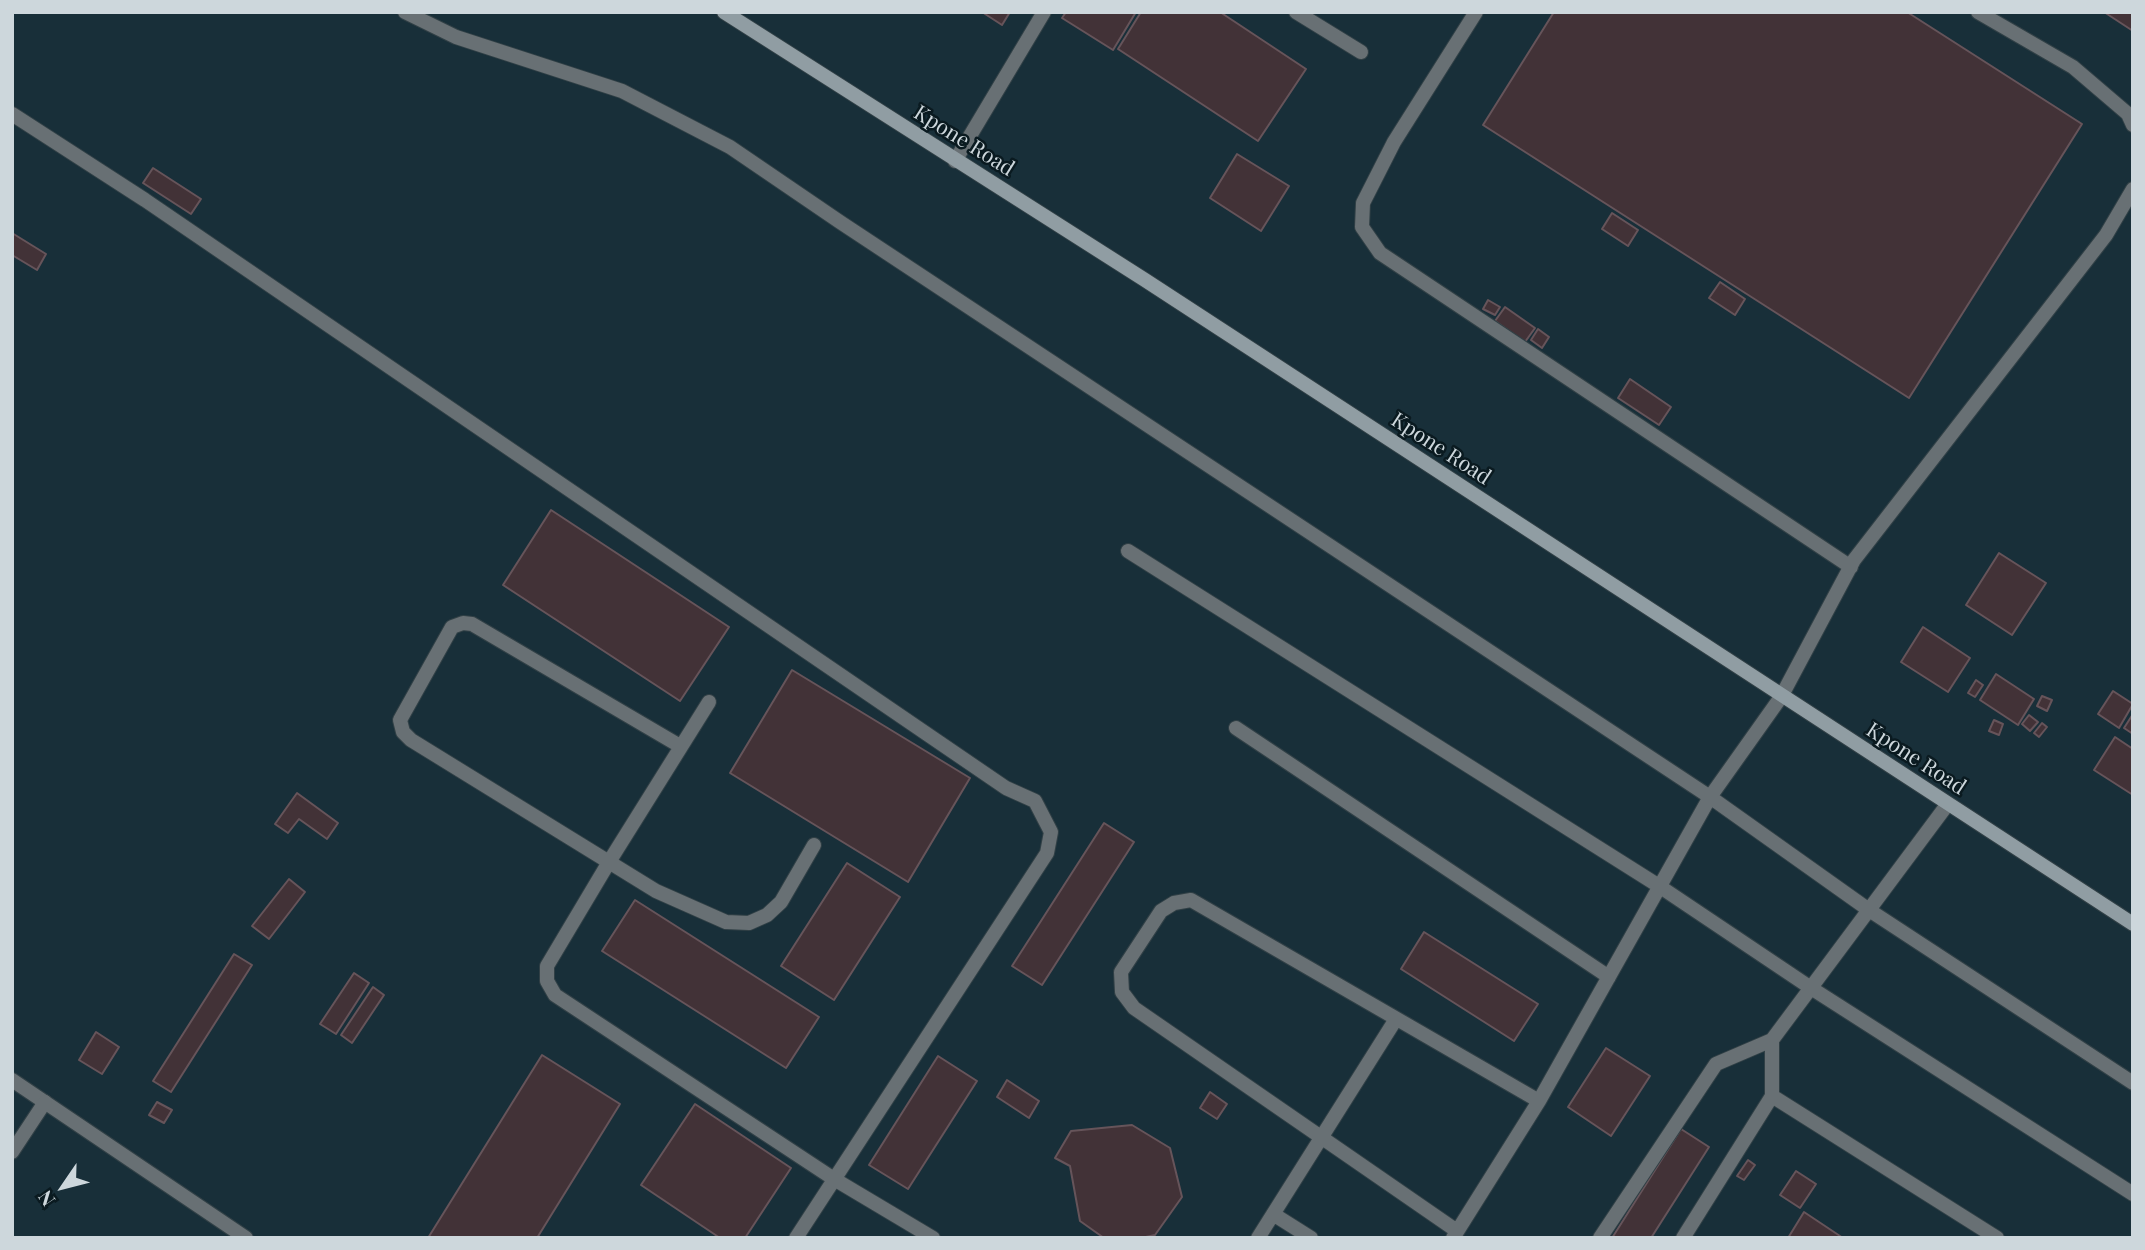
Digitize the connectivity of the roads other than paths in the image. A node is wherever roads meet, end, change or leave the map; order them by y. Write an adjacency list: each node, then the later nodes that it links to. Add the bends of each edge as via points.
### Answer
1 (405, 12): 18 (street, via 456,37 622,92 730,147)
2 (724, 12): 10 (main road, Kpone Road)
3 (1044, 12): 10 (street)
4 (1296, 12): 7 (street)
5 (1476, 12): 13 (street, via 1394,142 1363,203 1362,227 1380,253)
6 (1978, 12): 9 (street, via 2073,67 2128,114)
7 (1361, 52)
8 (12, 114): 36 (street, via 1006,788 1035,801 1051,832 1046,853)
9 (2133, 125)
10 (955, 160): 14 (main road, Kpone Road)
11 (2133, 190): 13 (street, via 2106,235)
12 (1128, 551): 22 (street)
13 (1851, 567): 14 (street)
14 (1781, 697): 18 (street); 19 (main road, Kpone Road)
15 (709, 702): 17 (street)
16 (1236, 728): 25 (street)
17 (680, 747): 21 (street); 21 (street, via 472,624 452,628 400,720 403,732)
18 (1710, 797): 22 (street); 23 (street)
19 (1947, 805): 23 (street); 24 (main road, Kpone Road)
20 (814, 845): 21 (street, via 781,902 768,915 749,923 726,922 656,891)
21 (608, 862): 36 (street, via 547,966 547,981 555,995)
22 (1659, 886): 25 (street); 26 (street)
23 (1869, 910): 26 (street); 30 (street)
24 (2133, 924)
25 (1609, 977): 32 (street)
26 (1811, 988): 28 (street); 37 (street)
27 (1396, 1019): 32 (street); 34 (street); 34 (street, via 1191,900 1161,911 1121,972 1122,992 1134,1008)
28 (1772, 1040): 31 (street); 45 (street, via 1716,1064)
29 (12, 1080): 33 (street)
30 (2133, 1083)
31 (1772, 1096): 46 (street); 47 (street)
32 (1539, 1101): 39 (street)
33 (45, 1102): 35 (street); 40 (street)
34 (1320, 1138): 38 (street); 39 (street)
35 (12, 1152)
36 (834, 1179): 41 (street); 42 (street)
37 (2133, 1194)
38 (1273, 1214): 43 (street); 44 (street)
39 (1455, 1234)
40 (246, 1238)
41 (796, 1238)
42 (933, 1238)
43 (1258, 1238)
44 (1311, 1238)
45 (1600, 1238)
46 (1683, 1238)
47 (1997, 1238)

